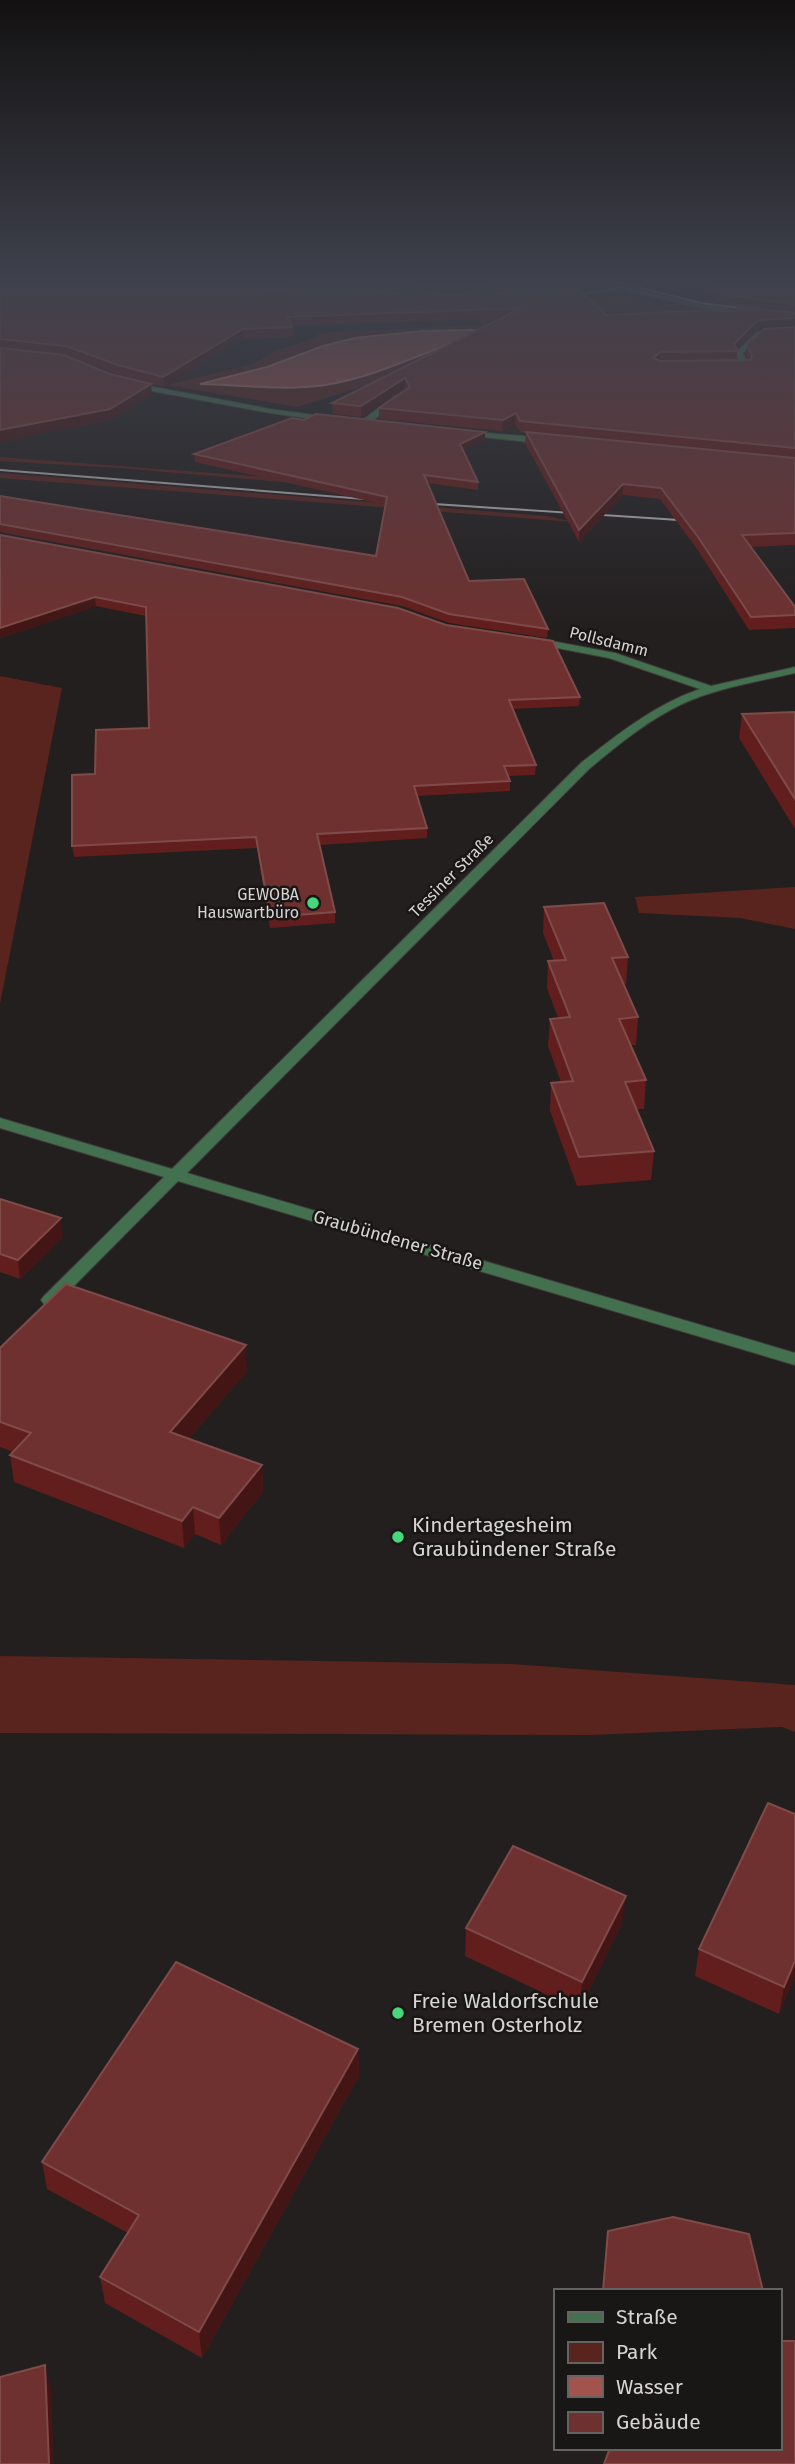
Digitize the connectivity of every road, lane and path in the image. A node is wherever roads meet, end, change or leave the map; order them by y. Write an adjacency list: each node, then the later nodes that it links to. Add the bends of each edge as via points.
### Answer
1 (195, 396): 3 (street)
2 (401, 396): 3 (street)
3 (364, 423): 4 (street)
4 (378, 425)
5 (458, 432): 6 (street)
6 (561, 442)
7 (515, 638): 9 (street, Pollsdamm, via 594,650)
8 (795, 670): 9 (street, Tessiner Straße)
9 (712, 690): 11 (street, Tessiner Straße, via 661,710 585,766)
10 (0, 1123): 11 (street, Graubündener Straße)
11 (176, 1175): 12 (street, Tessiner Straße); 13 (street, Graubündener Straße)
12 (34, 1316)
13 (795, 1359)

